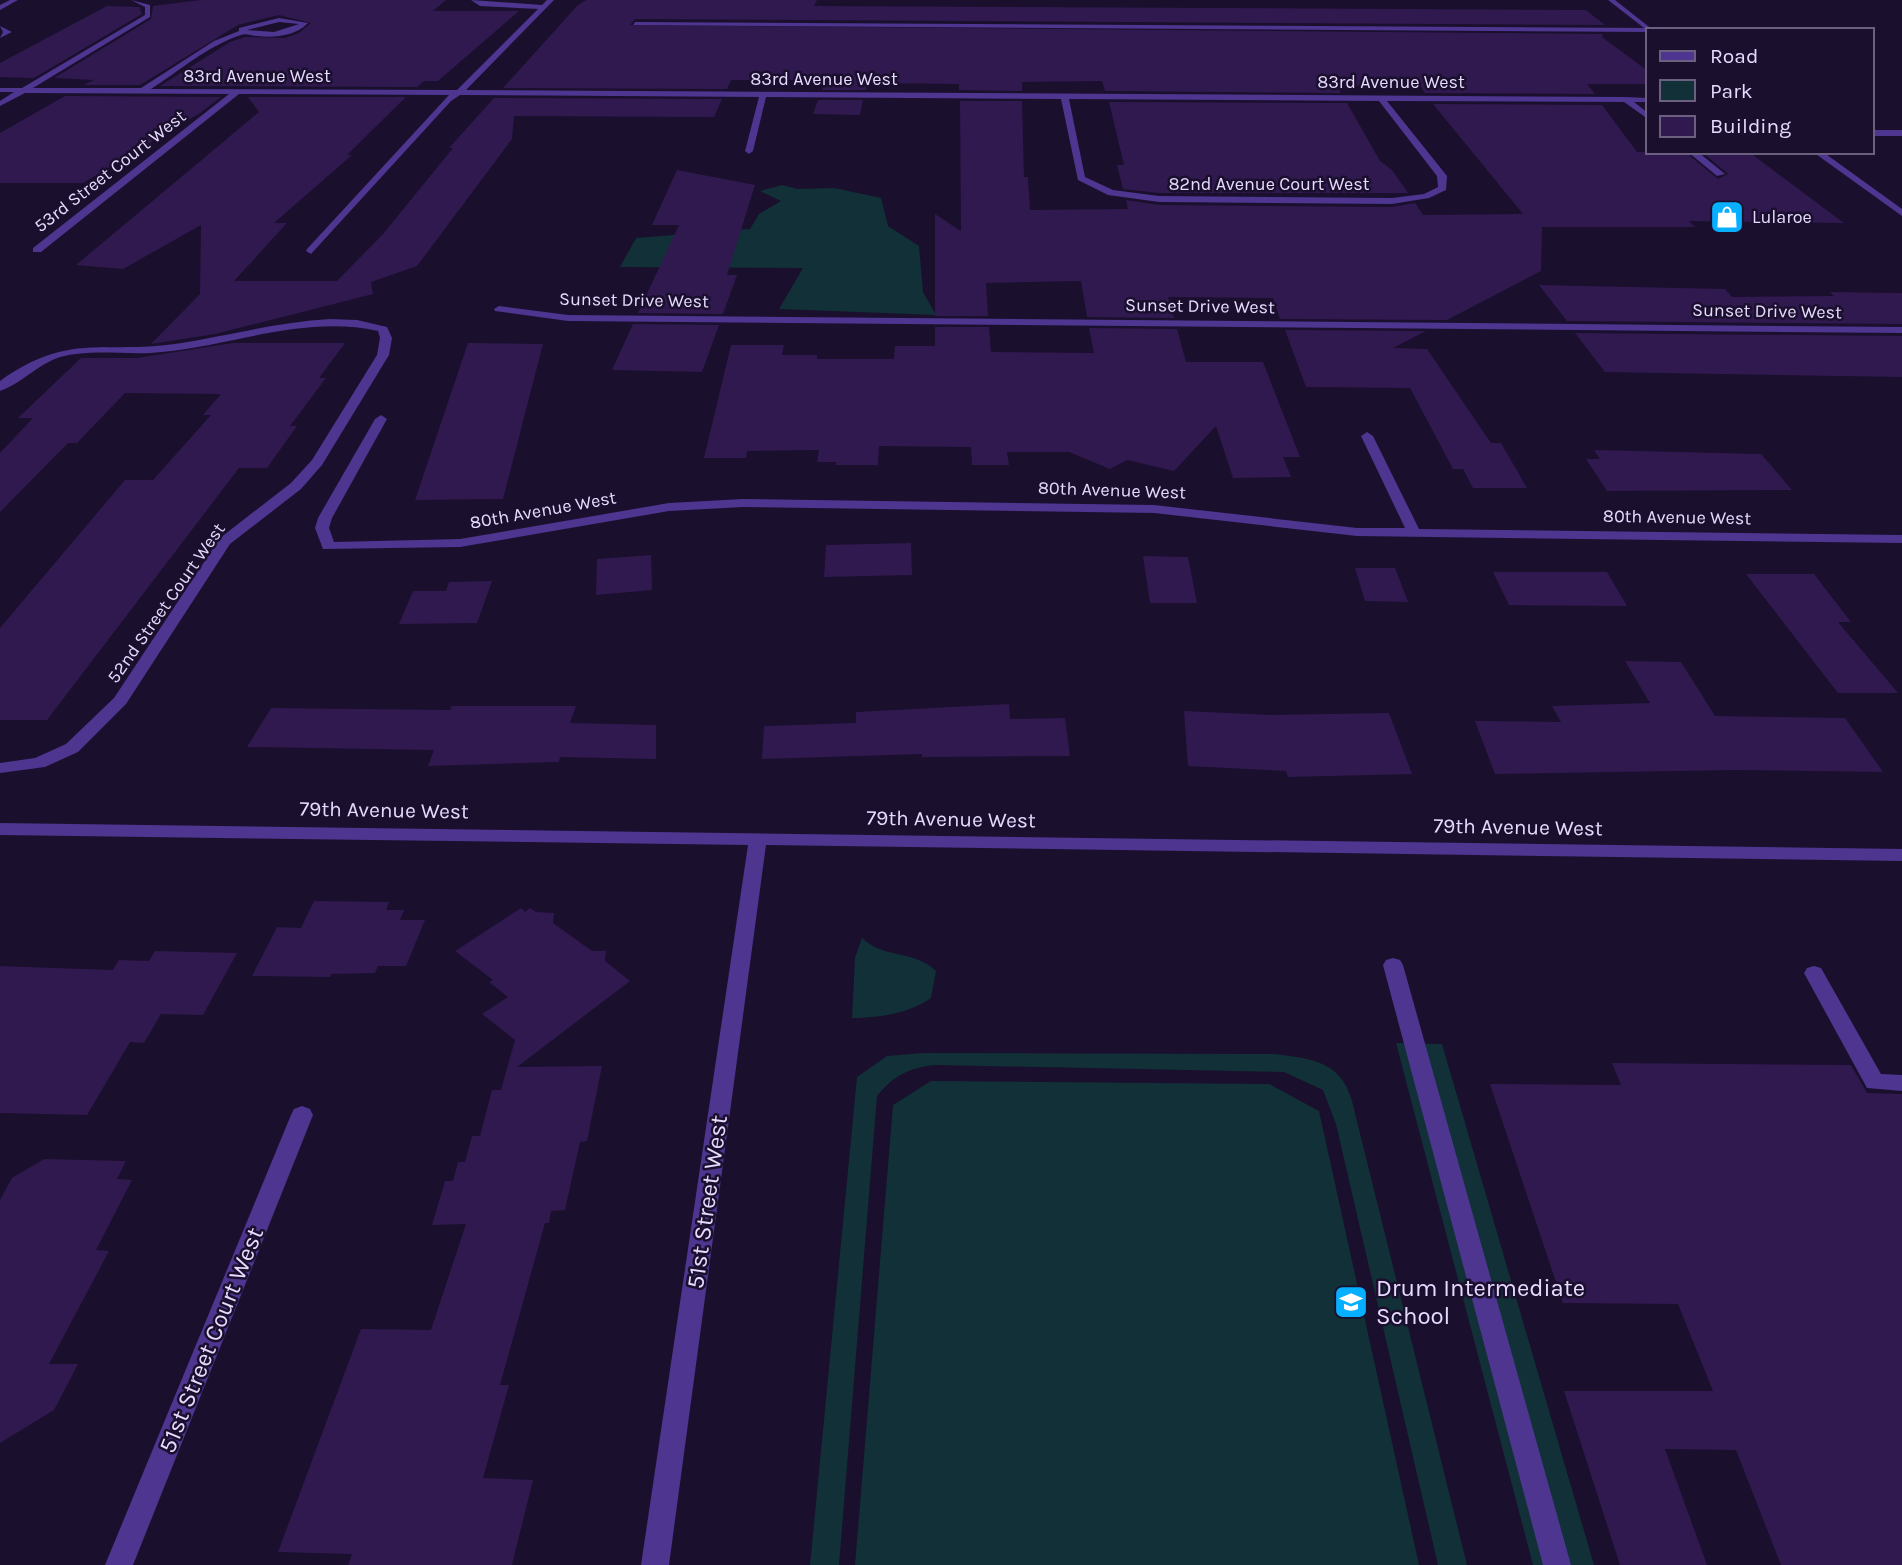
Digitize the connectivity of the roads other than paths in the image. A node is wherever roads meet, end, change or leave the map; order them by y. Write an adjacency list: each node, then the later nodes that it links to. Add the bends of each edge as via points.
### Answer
1 (15, 0): 7 (street)
2 (136, 0): 15 (street, via 146,5 148,16)
3 (474, 0): 6 (street)
4 (551, 0): 6 (street)
5 (1611, 0): 10 (street)
6 (541, 7): 18 (street)
7 (0, 8)
8 (635, 24): 11 (street)
9 (0, 28): 13 (street, via 8,32)
10 (1646, 28)
11 (1646, 30)
12 (242, 32): 12 (street, 53rd Street Court West, via 244,26 261,22 289,19 305,23 302,28 285,31); 16 (street, 53rd Street Court West)
13 (0, 36)
14 (0, 90): 15 (street, 83rd Avenue West)
15 (23, 90): 16 (street, 83rd Avenue West); 24 (street)
16 (142, 91): 17 (street, 83rd Avenue West)
17 (236, 92): 18 (street, 83rd Avenue West); 33 (street, 53rd Street Court West)
18 (460, 93): 19 (street, 83rd Avenue West); 34 (street, via 448,100)
19 (763, 95): 20 (street, 83rd Avenue West); 28 (street)
20 (1064, 96): 21 (street, 83rd Avenue West); 21 (street, 82nd Avenue Court West, via 1081,177 1111,193 1172,199 1392,201 1426,196 1443,188 1445,182)
21 (1381, 98): 22 (street, 83rd Avenue West)
22 (1625, 99): 23 (street, 83rd Avenue West); 25 (street)
23 (1646, 100)
24 (0, 104)
25 (1646, 115)
26 (1874, 133): 27 (street)
27 (1902, 133)
28 (749, 151)
29 (1695, 154): 31 (street)
30 (1820, 154): 32 (street)
31 (1720, 174)
32 (1900, 210)
33 (37, 250)
34 (312, 251)
35 (499, 309): 36 (street, Sunset Drive West, via 568,318)
36 (1902, 330)
37 (0, 387): 42 (street, 52nd Street Court West, via 42,361 73,352 183,346 260,329 316,324 371,325 383,328 386,338 383,355 317,462 296,486 226,541 120,701 72,748 39,763)
38 (381, 419): 40 (street, 80th Avenue West, via 325,518 322,528 328,546 460,543 669,508 743,503 1154,509 1308,528)
39 (1367, 436): 40 (street)
40 (1414, 533): 41 (street, 80th Avenue West)
41 (1902, 539)
42 (0, 768)
43 (0, 829): 44 (street, 79th Avenue West)
44 (758, 839): 45 (street, 79th Avenue West); 51 (street, 51st Street West)
45 (1902, 855)
46 (1393, 965): 52 (street)
47 (1814, 973): 48 (street, via 1875,1083)
48 (1902, 1083)
49 (302, 1115): 50 (street, 51st Street Court West)
50 (119, 1565)
51 (655, 1565)
52 (1558, 1565)

